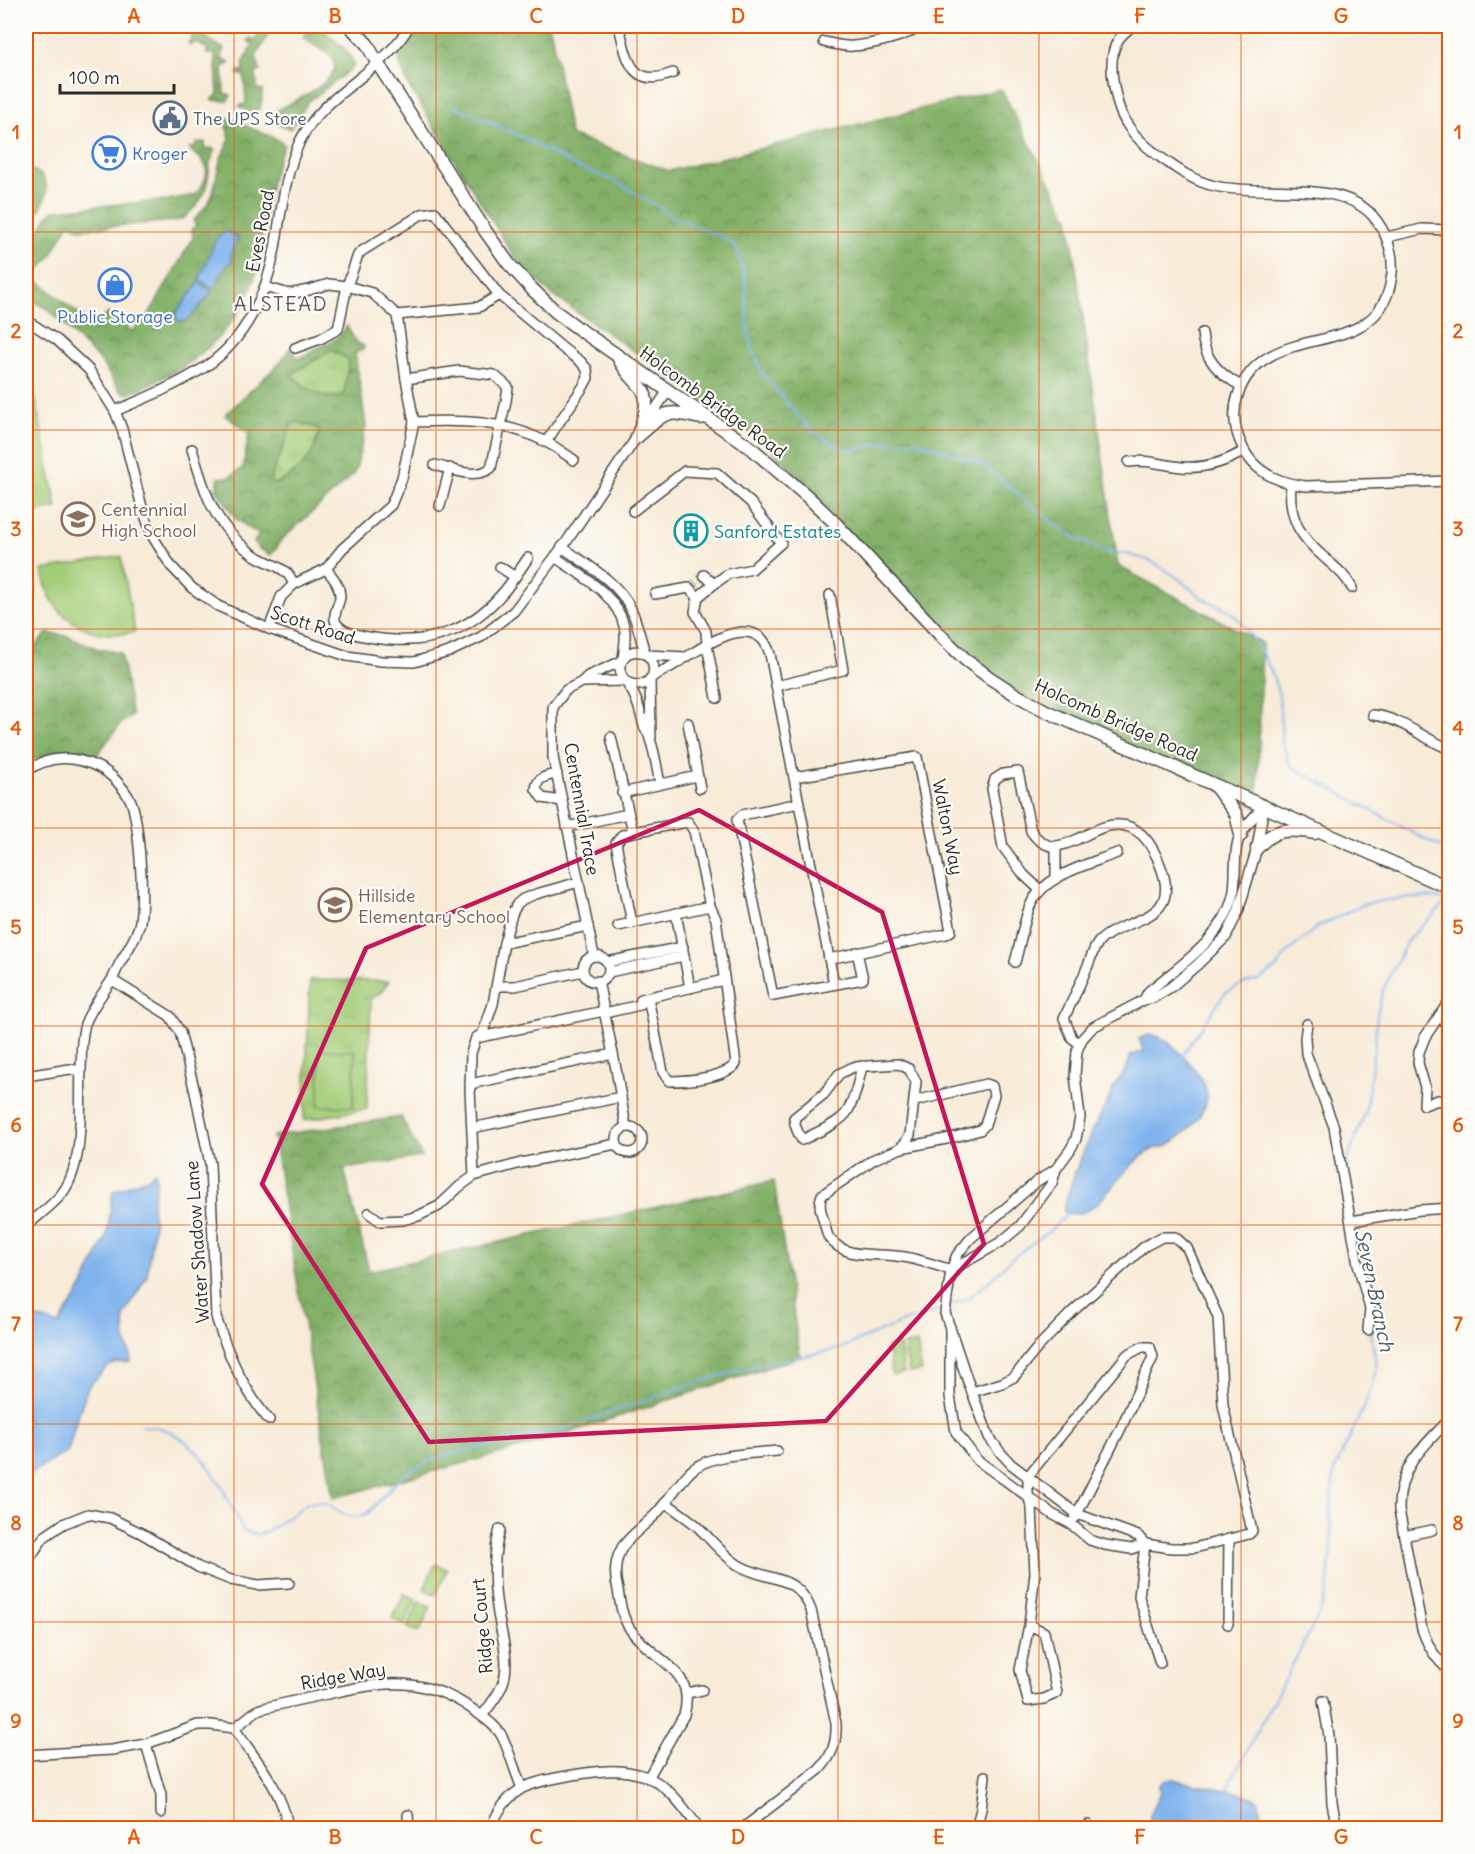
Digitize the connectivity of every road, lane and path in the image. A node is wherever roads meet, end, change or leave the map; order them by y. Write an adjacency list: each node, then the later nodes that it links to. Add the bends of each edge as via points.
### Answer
1 (350, 26): 8 (main road, Holcomb Bridge Road, via 367,44)
2 (409, 26): 8 (street, Eves Road)
3 (619, 26): 9 (street, via 626,57 636,72 648,78)
4 (921, 26): 7 (street, via 900,36 853,46)
5 (1118, 26): 6 (street)
6 (1129, 29): 11 (street, via 1114,52 1113,80 1123,119 1143,144 1182,173 1214,186 1344,197 1369,213)
7 (824, 42)
8 (378, 64): 13 (street, Eves Road, via 328,103 300,141 286,184); 19 (main road, Holcomb Bridge Road, via 509,264 556,312)
9 (673, 73)
10 (1449, 230): 11 (street, via 1422,229)
11 (1387, 237): 21 (street, via 1392,279 1374,317 1350,332 1272,354 1254,368)
12 (347, 286): 13 (street, via 329,284 289,294); 14 (street, via 362,251 422,214 435,212); 15 (street, via 372,293); 18 (street, via 338,329)
13 (265, 287): 23 (street, Eves Road, via 236,338 207,365 172,386)
14 (499, 295): 15 (street, via 480,307); 28 (street, via 587,369 588,378)
15 (397, 315): 20 (street)
16 (26, 320): 23 (street, Scott Road, via 57,340 89,370)
17 (1202, 333): 21 (street, via 1204,350 1212,364)
18 (295, 348)
19 (617, 356): 22 (main road, Holcomb Bridge Road); 27 (main road, via 627,374 643,388 646,400)
20 (406, 379): 25 (street); 26 (street, via 459,371 494,375 507,387)
21 (1241, 386): 30 (street, via 1234,418)
22 (667, 392): 24 (main road, Holcomb Bridge Road); 27 (street, Scott Road)
23 (115, 411): 52 (street, Scott Road, via 142,507 153,537 171,566 192,588 218,606)
24 (709, 420): 27 (main road, via 668,413); 71 (main road, Holcomb Bridge Road, via 751,448 807,497 945,640 990,678 1048,712)
25 (414, 422): 26 (street, via 474,421); 43 (street, via 402,478 391,505 342,549)
26 (500, 426): 28 (street); 34 (street, via 491,468 475,474)
27 (637, 437): 39 (street, Scott Road)
28 (546, 442): 31 (street)
29 (192, 449): 46 (street, via 205,495 228,532 251,553 286,573)
30 (1244, 451): 32 (street, via 1201,467); 36 (street, via 1264,473)
31 (574, 460)
32 (1129, 462)
33 (435, 465): 34 (street)
34 (450, 468): 37 (street)
35 (1449, 481): 36 (street)
36 (1290, 484): 48 (street, via 1291,509 1300,533)
37 (440, 506)
38 (633, 511): 47 (street, via 685,471 717,473 733,485 782,543 752,569 728,574)
39 (562, 547): 40 (street, Scott Road); 54 (street, via 618,589 632,610)
40 (555, 557): 52 (street, Scott Road, via 514,611 481,637 414,662 347,656); 56 (street, via 602,591 615,607 624,624)
41 (528, 558): 45 (street)
42 (500, 567): 45 (street)
43 (326, 569): 45 (street, via 336,581 340,595 334,615 343,630 392,641 442,635 475,620 505,592); 46 (street)
44 (704, 575): 47 (street)
45 (515, 576)
46 (294, 584): 52 (street, via 281,597)
47 (714, 584): 51 (street)
48 (1352, 588)
49 (655, 594): 51 (street, via 689,588)
50 (830, 595): 60 (street, via 843,670)
51 (698, 597): 53 (street, via 695,612 706,631)
52 (269, 629)
53 (707, 645): 55 (street); 60 (street, via 729,635 759,636 770,654); 61 (street)
54 (647, 655): 55 (street); 56 (street, via 633,652); 57 (street, via 654,666)
55 (688, 657): 57 (street)
56 (622, 660): 58 (street, Centennial Trace); 59 (street, via 620,669)
57 (651, 678): 59 (street, via 637,686); 65 (street)
58 (582, 682): 59 (street); 68 (street, Centennial Trace, via 566,690 553,707)
59 (626, 682): 65 (street)
60 (776, 686): 70 (street)
61 (717, 698)
62 (1373, 715): 66 (street, via 1394,719)
63 (688, 723): 69 (street)
64 (610, 737): 74 (street)
65 (651, 740): 72 (street)
66 (1449, 749)
67 (26, 771): 105 (street, via 65,757 84,761 105,771 131,800 142,910 139,927)
68 (557, 774): 75 (street, Centennial Trace); 75 (street, via 540,780 536,789 542,798)
69 (698, 776): 72 (street); 73 (street)
70 (794, 777): 76 (street); 98 (street, Walton Way, via 917,757 951,931)
71 (1212, 783): 77 (main road, Holcomb Bridge Road); 82 (main road, via 1235,812)
72 (660, 784): 74 (street)
73 (700, 788)
74 (622, 793): 78 (street)
75 (562, 801): 79 (street, Centennial Trace)
76 (799, 803): 100 (street); 108 (street, via 742,815 737,820 772,996)
77 (1264, 806): 81 (main road, Holcomb Bridge Road); 82 (street); 84 (street)
78 (628, 814): 79 (street); 80 (street)
79 (567, 827): 87 (street, Centennial Trace)
80 (633, 832): 91 (street, via 688,822 694,831); 93 (street, via 622,835 616,843)
81 (1329, 834): 84 (main road, via 1287,829 1265,839); 88 (main road, Holcomb Bridge Road)
82 (1241, 835): 90 (street)
83 (1056, 846): 86 (street); 89 (street, via 1045,844 1031,831 1018,772 995,779 992,789 1003,847); 118 (street, via 1105,826 1131,828 1143,834 1152,846 1165,883 1161,908 1098,943 1065,1018 1072,1038)
84 (1257, 848): 90 (street)
85 (1117, 853): 86 (street)
86 (1056, 878): 89 (street)
87 (579, 882): 94 (street, Centennial Trace); 96 (street, via 523,899 512,914)
88 (1449, 888)
89 (1040, 890): 101 (street, via 1031,904)
90 (1237, 898): 104 (street, via 1214,934); 110 (street, via 1235,919 1226,937)
91 (710, 906): 92 (street); 107 (street, via 716,919)
92 (676, 914): 93 (street); 97 (street)
93 (632, 923): 95 (street)
94 (588, 926): 96 (street); 99 (street, Centennial Trace)
95 (618, 926)
96 (504, 943): 109 (street)
97 (684, 951): 102 (street); 111 (street)
98 (857, 952): 100 (street, Walton Way); 108 (street, via 863,979)
99 (594, 956): 102 (street, via 601,957); 103 (street, via 585,962)
100 (829, 959): 108 (street)
101 (1016, 962)
102 (608, 967): 106 (street, via 607,976)
103 (583, 971): 106 (street, via 588,979); 109 (street, via 514,986)
104 (1164, 978): 110 (street); 113 (street)
105 (112, 980): 121 (street, via 86,1023 80,1049); 142 (street, Water Shadow Lane, via 171,1016 180,1032 210,1164 216,1317 237,1368)
106 (598, 981): 115 (street)
107 (724, 981): 111 (street); 112 (street, via 736,1064 717,1074 669,1081 663,1072)
108 (834, 984)
109 (496, 986): 117 (street, via 483,1033)
110 (1171, 987): 113 (street)
111 (690, 988): 112 (street)
112 (648, 998): 115 (street, via 641,999 640,1005)
113 (1144, 1000): 118 (street, via 1093,1027)
114 (1449, 1000): 126 (street, via 1421,1044 1418,1063 1425,1087 1424,1104 1438,1100)
115 (605, 1012): 117 (street); 119 (street)
116 (1307, 1024): 135 (street, via 1306,1053 1334,1127)
117 (476, 1038): 123 (street, via 471,1053)
118 (1080, 1044): 131 (street, via 1075,1065 1079,1128 1071,1150)
119 (613, 1054): 123 (street); 124 (street)
120 (862, 1066): 120 (street, via 839,1074 824,1094 794,1118 802,1140 846,1113); 125 (street, via 898,1064 909,1069 916,1082)
121 (81, 1071): 122 (street); 136 (street, via 81,1121 74,1171 60,1196)
122 (26, 1076)
123 (470, 1084): 128 (street)
124 (621, 1097): 127 (street); 128 (street)
125 (915, 1101): 130 (street, via 910,1135); 130 (street, via 986,1084 992,1086 994,1095 980,1130)
126 (1449, 1104)
127 (626, 1127): 129 (street, via 618,1132); 129 (street, via 639,1131 642,1142 629,1153)
128 (472, 1128): 132 (street)
129 (616, 1144): 132 (street)
130 (899, 1149): 137 (street, via 874,1159 822,1195 820,1210 828,1238 851,1252 896,1256)
131 (1056, 1169): 137 (street, via 970,1238); 137 (street, via 1052,1183 1020,1226 1001,1242)
132 (474, 1176): 134 (street, via 439,1206 418,1216 403,1221 380,1221)
133 (1449, 1208): 135 (street)
134 (369, 1213)
135 (1351, 1221): 139 (street, via 1370,1309)
136 (26, 1226)
137 (951, 1270): 138 (street, via 945,1313)
138 (950, 1327): 140 (street); 145 (street, via 950,1396 957,1432 977,1460)
139 (1368, 1330)
140 (972, 1392): 144 (street, via 989,1437 1011,1464); 152 (street, via 1014,1377 1071,1312 1145,1246 1162,1237 1175,1237 1187,1248 1218,1317 1223,1405 1252,1531)
141 (1449, 1419): 151 (street, via 1411,1461 1403,1478 1399,1510)
142 (269, 1420)
143 (777, 1450): 146 (street, via 703,1462 689,1472)
144 (1028, 1476): 145 (street); 147 (street); 147 (street, via 1127,1355 1150,1347 1153,1357)
145 (1028, 1496): 148 (street); 157 (street, via 1035,1573)
146 (666, 1503): 161 (street, via 623,1546 616,1562 615,1580 629,1628 678,1674); 178 (street, via 738,1564 793,1585 804,1595 811,1610 836,1723 834,1747 819,1770)
147 (1077, 1514): 148 (street); 153 (street, via 1138,1536)
148 (1071, 1524): 153 (street, via 1090,1540 1106,1545 1131,1549)
149 (500, 1529): 163 (street, Ridge Court, via 494,1563 506,1670 500,1691)
150 (1432, 1530): 151 (street)
151 (1404, 1536): 159 (street, via 1422,1629 1434,1655)
152 (1229, 1539): 153 (street, via 1194,1548); 156 (street)
153 (1145, 1544): 158 (street, via 1139,1598)
154 (26, 1563): 155 (street, via 44,1537 88,1514 110,1518 198,1567 231,1580 258,1586)
155 (289, 1582)
156 (1228, 1624)
157 (1029, 1625): 157 (street, via 1020,1670 1028,1701 1057,1693 1044,1632)
158 (1160, 1663)
159 (1449, 1671)
160 (702, 1690): 161 (street)
161 (687, 1693): 170 (street, via 684,1715)
162 (1323, 1701): 180 (street)
163 (482, 1716): 164 (street, Ridge Way, via 437,1690 386,1683 260,1709); 171 (street, Ridge Way, via 502,1735)
164 (234, 1728): 166 (street, via 198,1725); 174 (street, via 274,1786)
165 (1449, 1733): 168 (street)
166 (146, 1744): 167 (street); 172 (street)
167 (26, 1755)
168 (1449, 1762)
169 (985, 1776): 179 (street)
170 (648, 1778): 171 (street, via 607,1771); 177 (street, via 677,1799)
171 (522, 1788): 176 (street, via 502,1805)
172 (161, 1813)
173 (408, 1815): 175 (street)
174 (288, 1828)
175 (409, 1828)
176 (491, 1828)
177 (699, 1828)
178 (742, 1828)
179 (976, 1828)
180 (1337, 1828)

